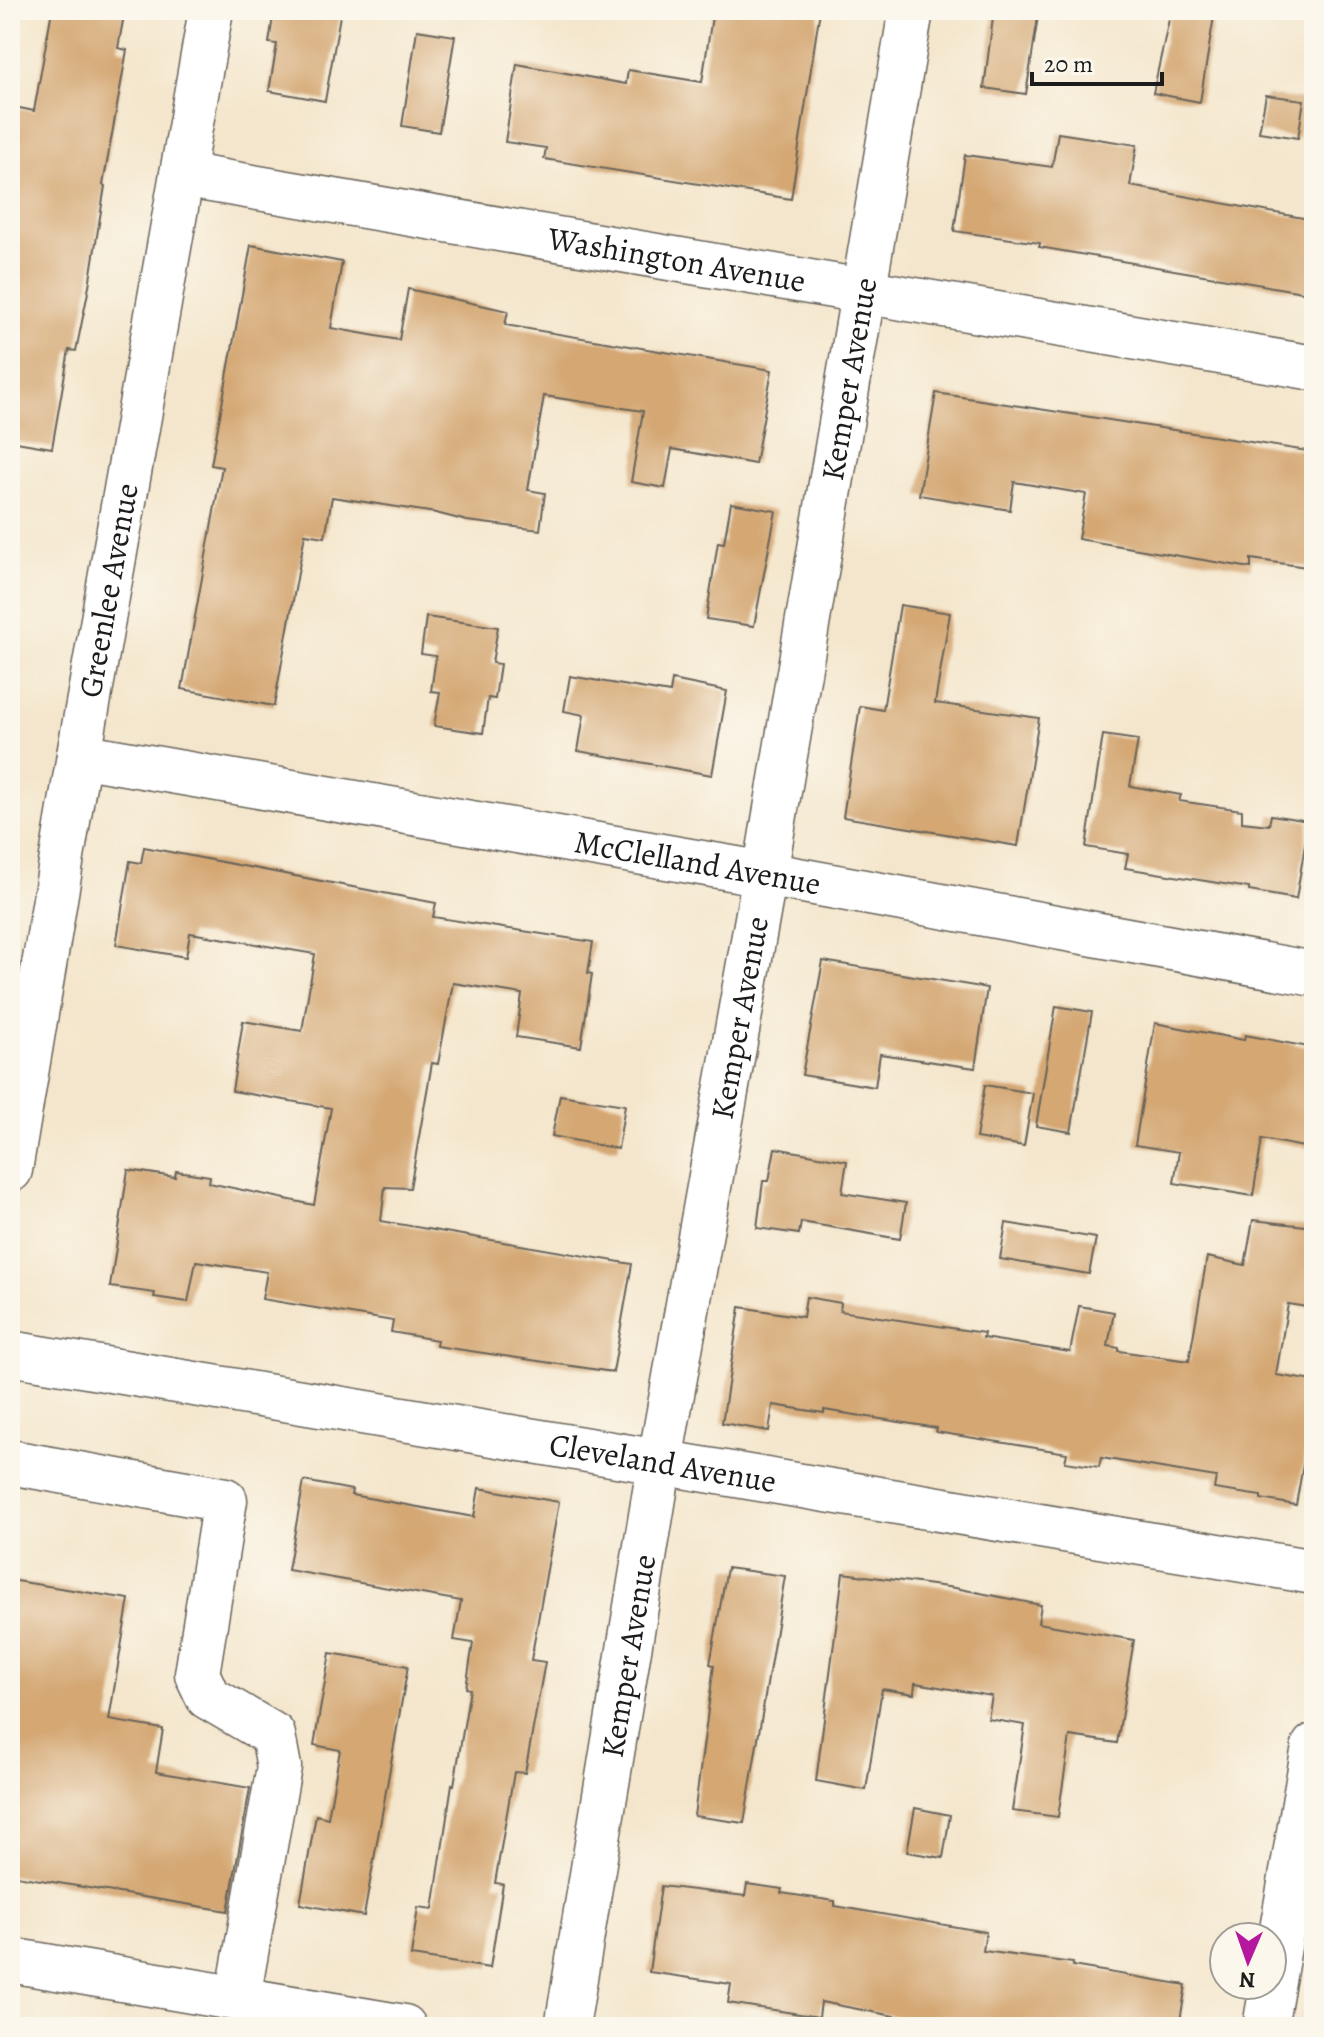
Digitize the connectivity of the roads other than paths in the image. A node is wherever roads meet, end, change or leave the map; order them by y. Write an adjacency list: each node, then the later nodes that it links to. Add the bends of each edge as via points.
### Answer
1 (211, 10): 3 (street, Greenlee Avenue)
2 (911, 10): 4 (street, Kemper Avenue)
3 (182, 175): 4 (street, Washington Avenue); 6 (street, Greenlee Avenue)
4 (862, 292): 5 (street, Washington Avenue); 7 (street, Kemper Avenue)
5 (1314, 368)
6 (79, 755): 7 (street, McClelland Avenue); 9 (street, Greenlee Avenue)
7 (765, 874): 8 (street, McClelland Avenue); 11 (street, Kemper Avenue)
8 (1314, 974)
9 (10, 1170)
10 (10, 1353): 11 (street, Cleveland Avenue)
11 (660, 1461): 13 (street, Cleveland Avenue); 18 (street, Kemper Avenue)
12 (10, 1462): 16 (street, via 225,1500 197,1674 208,1697 273,1735 279,1767)
13 (1314, 1572)
14 (1314, 1746): 19 (street)
15 (10, 1960): 16 (street)
16 (238, 1998): 17 (street)
17 (402, 2027)
18 (567, 2027)
19 (1265, 2027)

